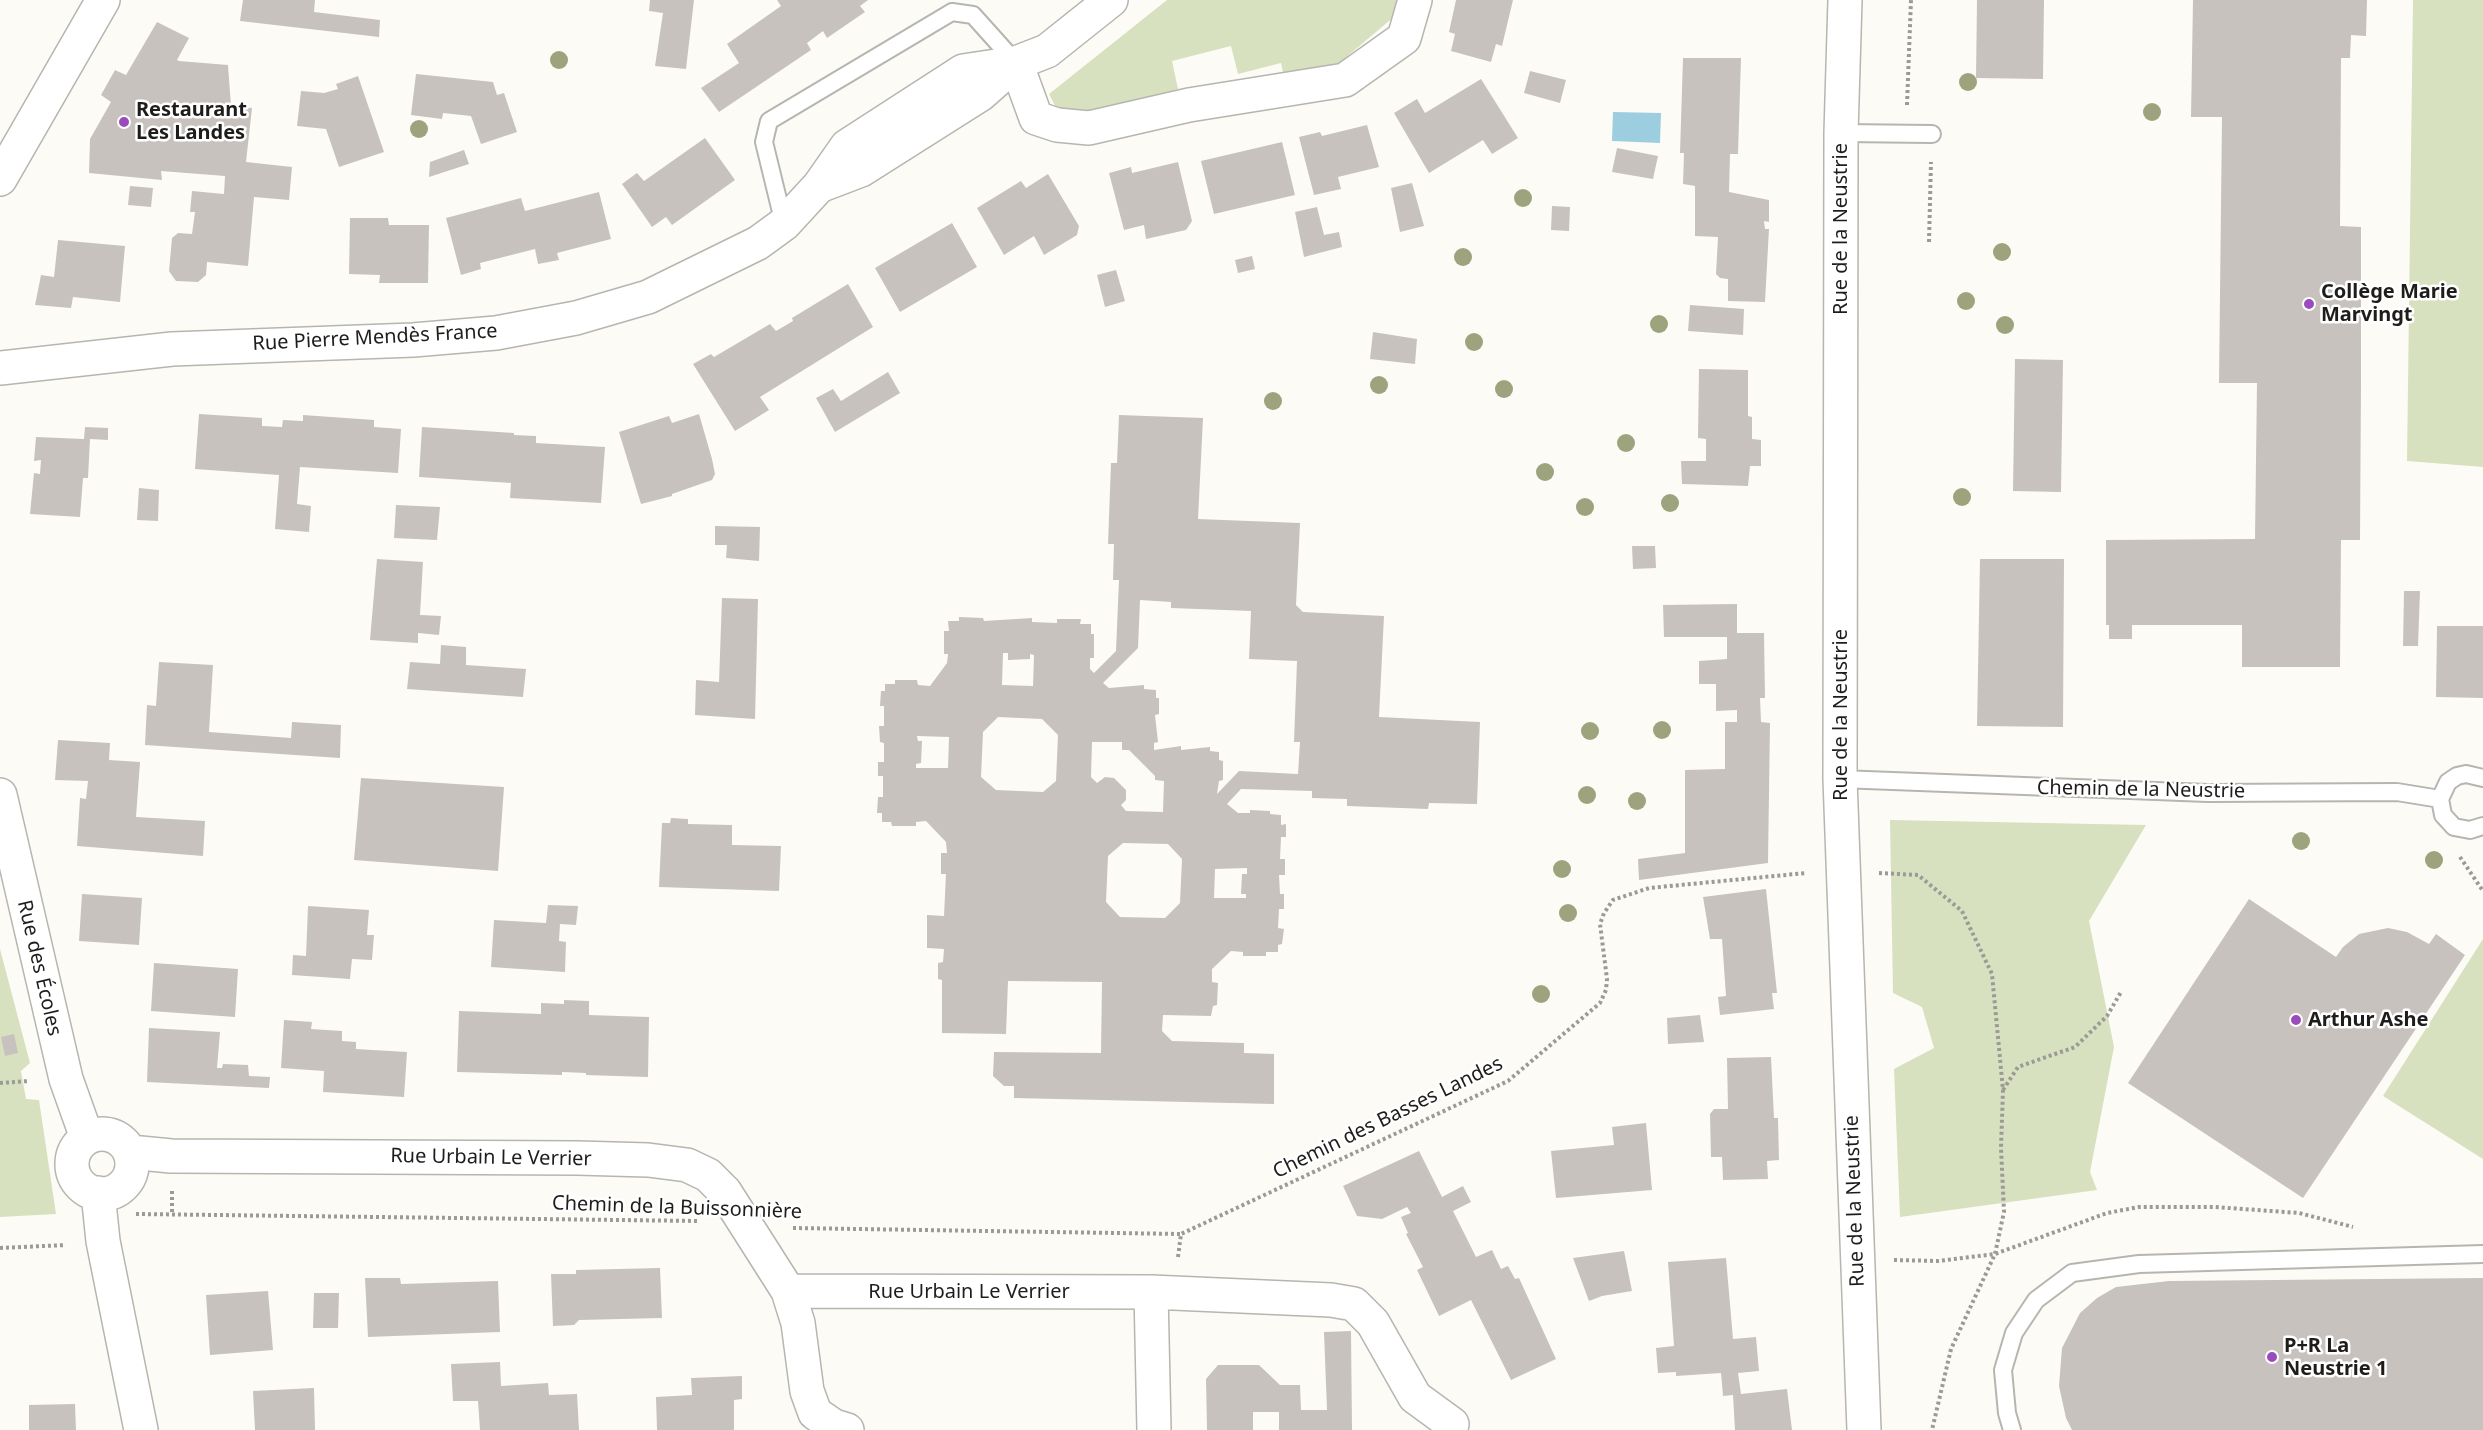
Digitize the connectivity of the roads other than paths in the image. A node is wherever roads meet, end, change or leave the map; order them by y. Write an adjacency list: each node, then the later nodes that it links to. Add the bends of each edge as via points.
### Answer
1 (102, 0): 8 (street)
2 (1111, 0): 5 (street, Rue Pierre Mendès France, via 1047,51)
3 (1414, 0): 5 (street, via 1404,38 1345,80 1189,105 1089,128 1036,118)
4 (1845, 0): 6 (street, Rue de la Neustrie)
5 (1016, 63): 9 (street, Rue Pierre Mendès France, via 981,94 861,170 819,186); 9 (lane, via 974,15 952,12 769,121 764,142)
6 (1841, 133): 7 (lane); 12 (street, Rue de la Neustrie)
7 (1932, 134)
8 (0, 179)
9 (784, 224): 10 (street, Rue Pierre Mendès France, via 758,243 648,297 576,318 496,333 172,349)
10 (0, 368)
11 (2483, 778): 14 (lane, via 2457,776 2448,782)
12 (1840, 779): 14 (lane, Chemin de la Neustrie, via 2208,793 2397,792); 26 (street, Rue de la Neustrie)
13 (0, 795): 16 (street, Rue des Écoles, via 66,1079)
14 (2440, 799): 15 (lane, via 2443,815 2462,830)
15 (2483, 826)
16 (87, 1138): 17 (street, via 107,1134 117,1138); 18 (street, via 79,1145 72,1164 80,1184)
17 (129, 1152): 18 (street, via 132,1161 127,1181 109,1193); 20 (street, Rue Urbain Le Verrier, via 171,1156 658,1161 687,1165 708,1175 725,1192)
18 (98, 1193): 23 (street, via 103,1241)
19 (2483, 1254): 27 (lane, via 2139,1264 2072,1273 2036,1300 2014,1333 2003,1370)
20 (788, 1291): 21 (street, Rue Urbain Le Verrier); 24 (street, Rue Urbain Le Verrier, via 798,1323 807,1391 815,1413)
21 (1162, 1293): 22 (street, Rue Urbain Le Verrier, via 1354,1304 1373,1323 1415,1397); 25 (street)
22 (1452, 1424)
23 (141, 1430)
24 (847, 1430)
25 (1154, 1430)
26 (1864, 1430)
27 (2012, 1430)

